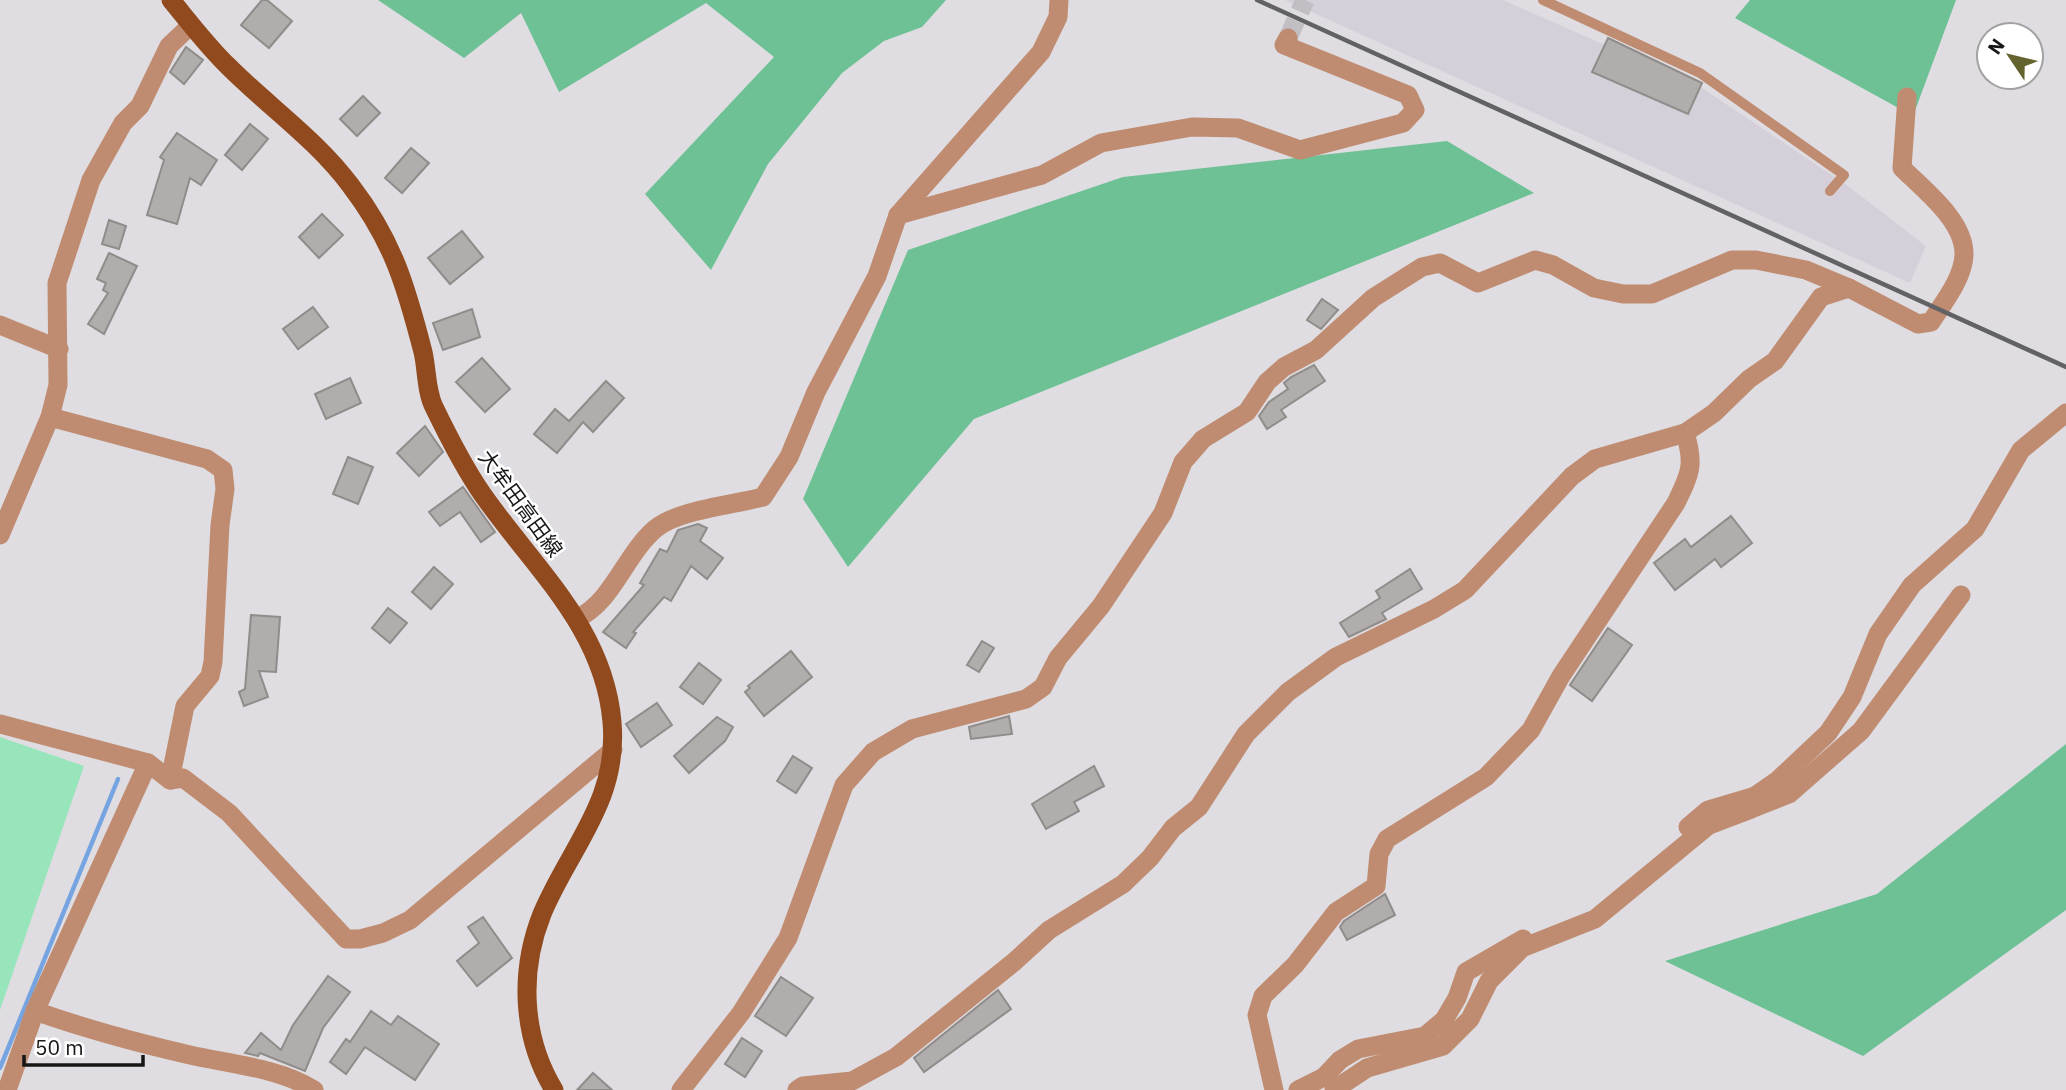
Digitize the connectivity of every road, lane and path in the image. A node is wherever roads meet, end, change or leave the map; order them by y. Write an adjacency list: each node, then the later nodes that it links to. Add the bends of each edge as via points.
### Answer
1 (172, 0): 4 (main road, 大牟田高田線)
2 (1059, 0): 8 (street, via 1058,17 1041,52)
3 (1543, 0): 7 (lane, via 1700,73 1844,175)
4 (191, 24): 11 (street, via 169,46 140,106 122,123 91,180 57,283); 17 (main road, 大牟田高田線, via 226,65 325,155 387,240 404,277 431,402 462,464)
5 (1288, 38): 8 (street, via 1284,46 1408,95 1415,110 1403,123 1300,150 1238,128 1192,127 1101,143 1042,175)
6 (1907, 97): 9 (street, via 1902,168 1956,228 1964,255 1954,286 1931,322 1917,324)
7 (1830, 191)
8 (898, 215): 17 (street, via 877,276 789,457 763,497 680,515 657,527 634,551 595,609)
9 (1849, 288): 14 (street, via 1821,297 1775,361); 27 (street, via 1806,270 1732,260 1652,294 1623,294 1594,288 1535,260 1478,283 1440,262 1423,267 1373,298 1316,350 1284,367 1267,382 1247,412 1203,439 1183,462 1163,513 1101,606 1058,659 1043,687 1026,699 912,729 873,752 844,785 788,937 741,1013)
10 (0, 325): 11 (street)
11 (58, 349): 13 (street, via 58,386)
12 (2066, 413): 22 (street, via 2021,450 1975,530 1912,585 1878,634 1852,696 1828,733)
13 (50, 417): 15 (street); 21 (street, via 207,459 223,470 213,662 210,676 185,706)
14 (1685, 433): 28 (street, via 1595,460 1572,476 1465,590 1336,657 1288,692 1246,734 1199,807 1173,828 1123,884 1049,930 897,1056 852,1080); 29 (street, via 1692,458 1676,503 1531,730 1486,777 1387,839 1379,854 1376,886 1336,912 1264,996 1257,1015)
15 (0, 535)
16 (1961, 595): 22 (street, via 1861,731 1789,794)
17 (578, 618): 19 (main road, 大牟田高田線, via 605,688)
18 (0, 723): 20 (street)
19 (613, 750): 21 (street, via 410,920 360,939 346,939 229,813 183,778); 26 (main road, 大牟田高田線, via 595,818 542,914 532,949 527,1015)
20 (148, 764): 21 (street); 23 (street)
21 (170, 780)
22 (1753, 802): 30 (street, via 1707,810 1590,909 1553,923 1466,972 1444,1020 1425,1036 1358,1049 1324,1077); 31 (street, via 1709,825 1595,919 1522,948 1489,981 1470,1019 1443,1046 1367,1068)
23 (35, 1012): 24 (street); 25 (street, via 145,1045 267,1072)
24 (8, 1090)
25 (314, 1090)
26 (554, 1090)
27 (681, 1090)
28 (797, 1090)
29 (1274, 1090)
30 (1298, 1090)
31 (1334, 1090)

